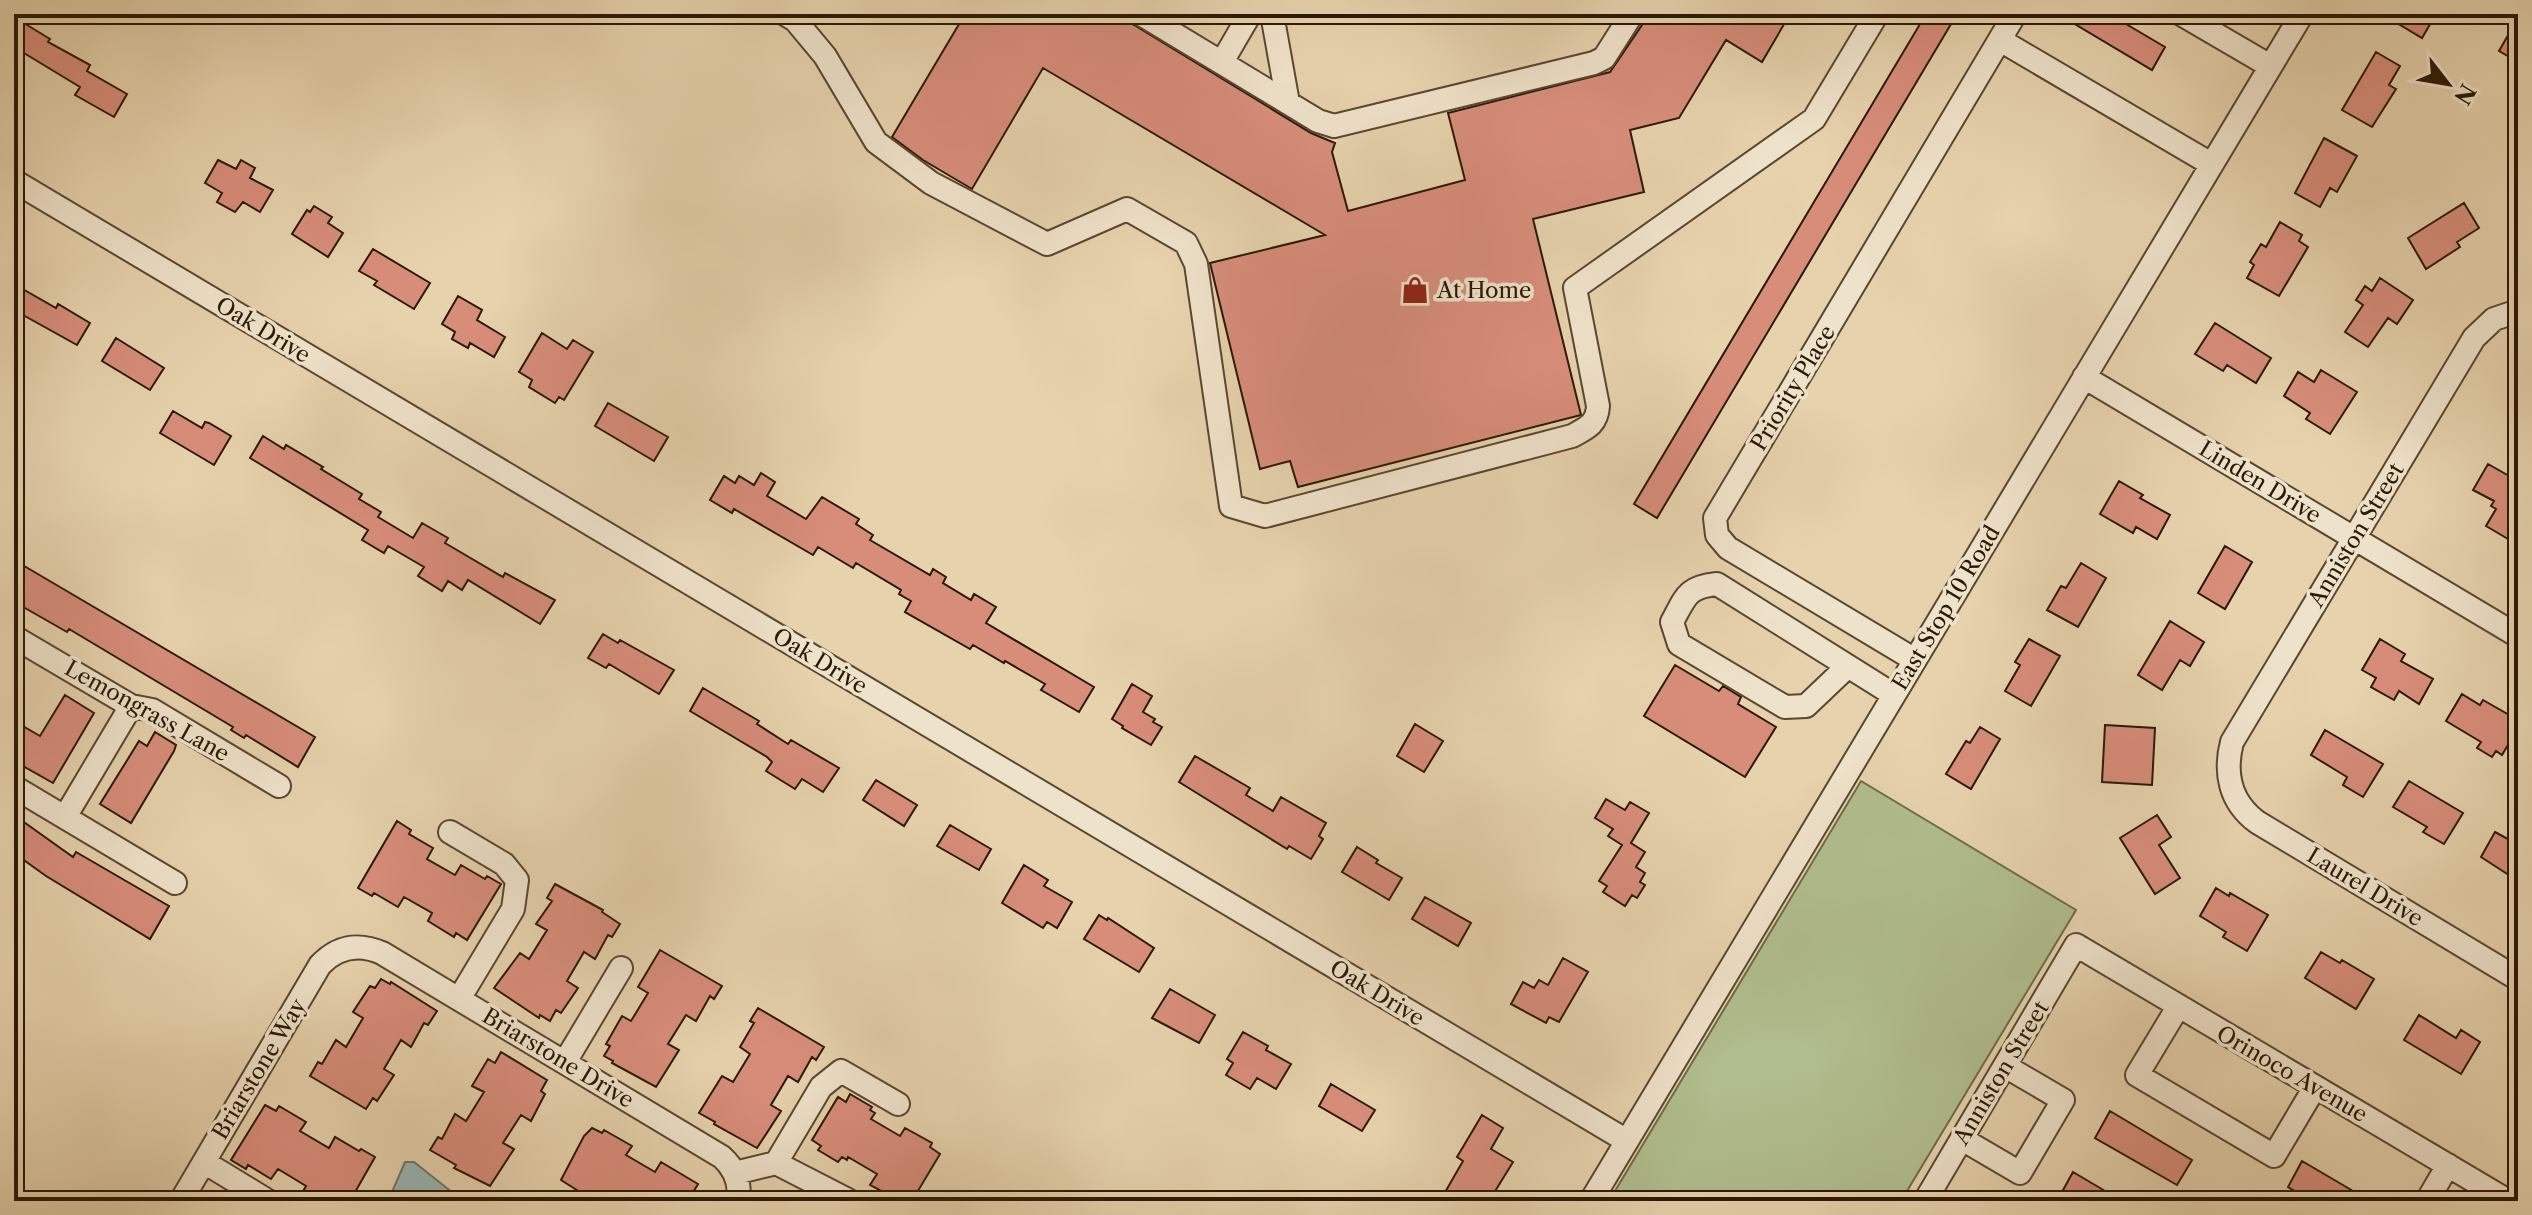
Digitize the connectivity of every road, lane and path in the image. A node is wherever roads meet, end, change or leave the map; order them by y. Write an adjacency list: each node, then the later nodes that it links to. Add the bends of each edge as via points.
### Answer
1 (785, 14): 6 (street, via 825,56 876,142 931,183 1047,244 1127,209 1186,243 1196,264 1231,506 1265,516 1572,436 1592,425 1598,406 1575,288 1814,119)
2 (1141, 14): 11 (street)
3 (1250, 14): 11 (street)
4 (1272, 14): 13 (street)
5 (1632, 14): 13 (street, via 1604,58 1594,63 1334,126)
6 (1877, 14)
7 (2015, 14): 10 (street, Priority Place)
8 (2302, 14): 12 (street, East Stop 10 Road)
9 (2188, 16): 12 (street)
10 (2000, 40): 14 (street); 21 (street, Priority Place, via 1715,518 1717,535 1728,548)
11 (1222, 62): 13 (street)
12 (2270, 66): 14 (street, East Stop 10 Road)
13 (1288, 103)
14 (2211, 164): 17 (street, East Stop 10 Road)
15 (14, 181): 42 (street, Oak Drive)
16 (2516, 311): 18 (street, Anniston Street, via 2494,319 2474,338)
17 (2084, 377): 18 (street, Linden Drive); 21 (street, East Stop 10 Road)
18 (2354, 538): 19 (street, Linden Drive); 25 (street, Anniston Street, via 2232,742)
19 (2518, 636)
20 (14, 637): 24 (street, Lemongrass Lane)
21 (1915, 660): 23 (street, East Stop 10 Road)
22 (1847, 667): 22 (street, via 1717,584 1697,586 1672,622 1679,644 1785,707 1806,706); 23 (street)
23 (1894, 695): 42 (street, East Stop 10 Road)
24 (131, 706): 26 (street, Lemongrass Lane, via 152,710); 28 (street)
25 (2229, 779): 34 (street, Laurel Drive, via 2239,803 2257,822)
26 (279, 786)
27 (14, 787): 28 (street)
28 (65, 817): 30 (street)
29 (450, 832): 35 (street, via 504,864 517,880 513,909)
30 (175, 883)
31 (2076, 945): 36 (street, Orinoco Avenue); 38 (street, Anniston Street)
32 (346, 948): 35 (street, Briarstone Drive, via 382,953); 43 (street, Briarstone Way, via 320,965)
33 (621, 968): 37 (street)
34 (2518, 979)
35 (459, 999): 37 (street, Briarstone Drive)
36 (2178, 1007): 39 (street, Orinoco Avenue); 39 (street, via 2137,1075 2274,1156)
37 (565, 1062): 46 (street, Briarstone Drive, via 722,1157)
38 (2005, 1066): 41 (street, Anniston Street); 41 (street, via 2063,1100 2020,1173)
39 (2315, 1087): 45 (street, Orinoco Avenue)
40 (898, 1104): 44 (street, via 841,1071 821,1087)
41 (1962, 1139): 52 (street, Anniston Street)
42 (1627, 1141): 51 (street, East Stop 10 Road)
43 (204, 1162): 48 (street, Briarstone Way); 49 (street)
44 (776, 1163): 46 (street); 47 (street)
45 (2448, 1165): 53 (street); 54 (street, Orinoco Avenue)
46 (735, 1173): 50 (street)
47 (848, 1200)
48 (181, 1201)
49 (268, 1201)
50 (738, 1201)
51 (1591, 1201)
52 (1925, 1201)
53 (2427, 1201)
54 (2508, 1201)

